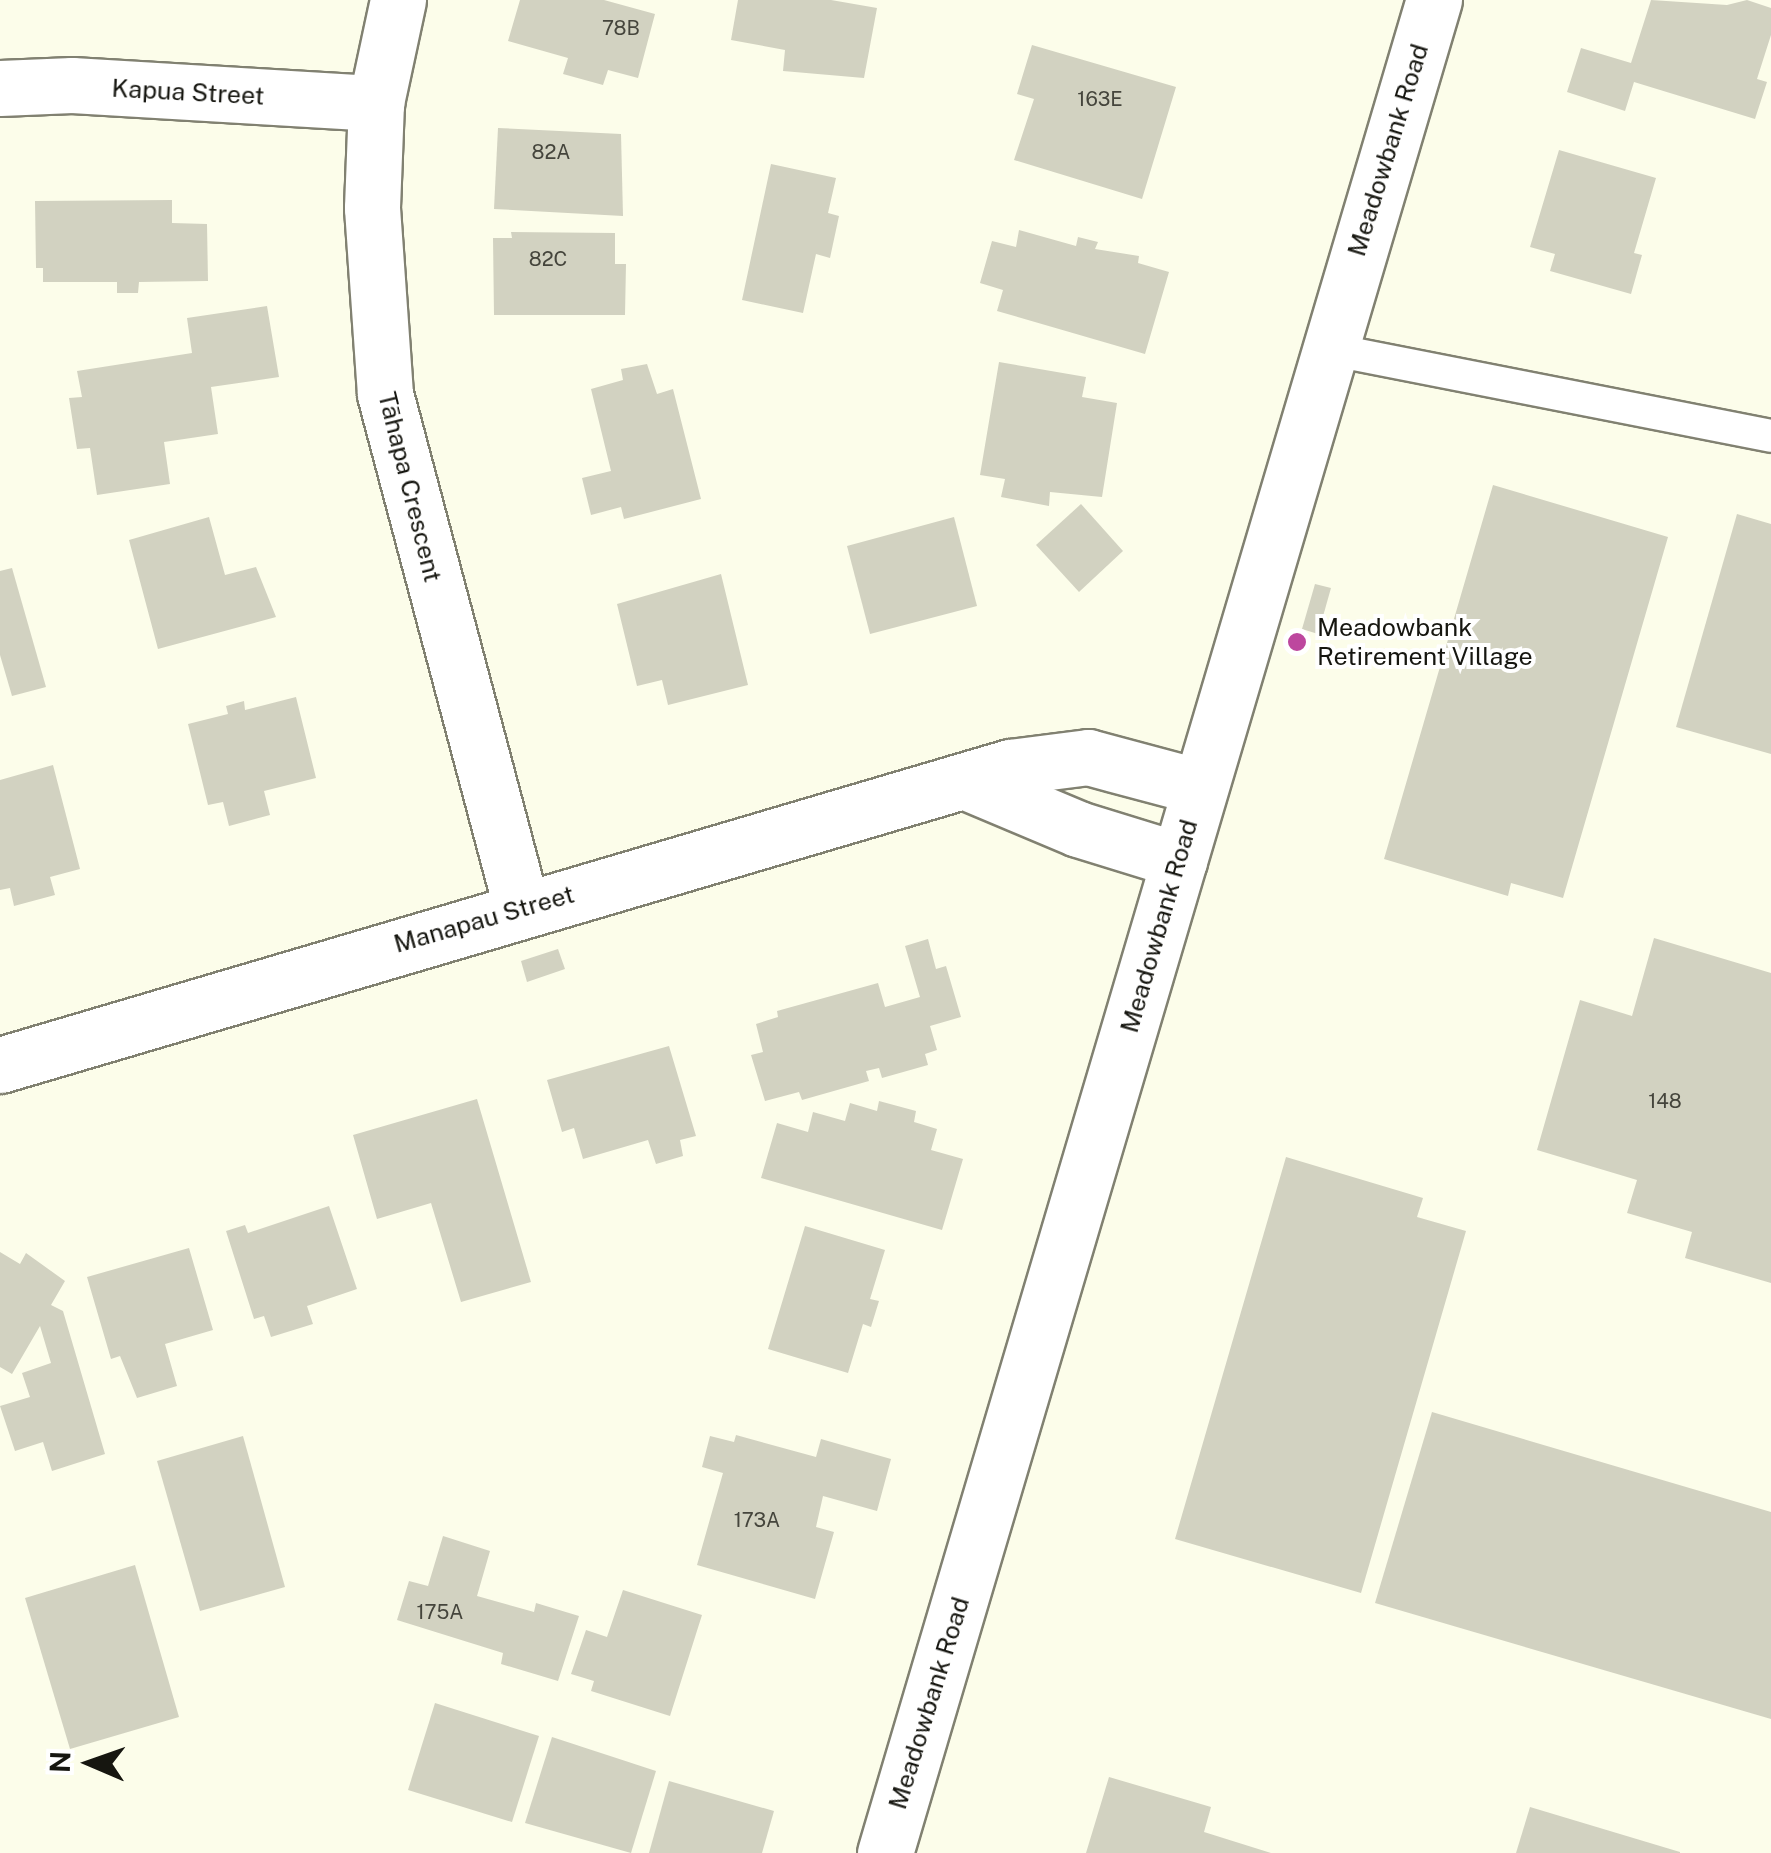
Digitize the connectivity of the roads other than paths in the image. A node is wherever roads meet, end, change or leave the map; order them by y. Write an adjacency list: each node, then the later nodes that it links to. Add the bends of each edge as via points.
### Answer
1 (398, 0): 4 (street, Tāhapa Crescent)
2 (1434, 0): 5 (street, Meadowbank Road)
3 (0, 88): 4 (street, Kapua Street, via 72,85)
4 (376, 102): 10 (street, Tāhapa Crescent, via 372,208 384,394)
5 (1328, 349): 6 (lane); 8 (street, Meadowbank Road)
6 (1771, 436)
7 (971, 784): 8 (street, Manapau Street, via 1010,767 1088,758); 9 (street, via 1078,829); 10 (street, Manapau Street)
8 (1200, 787): 9 (street, Meadowbank Road)
9 (1180, 860): 12 (street, Meadowbank Road)
10 (521, 906): 11 (street, Manapau Street)
11 (0, 1065)
12 (885, 1853)

